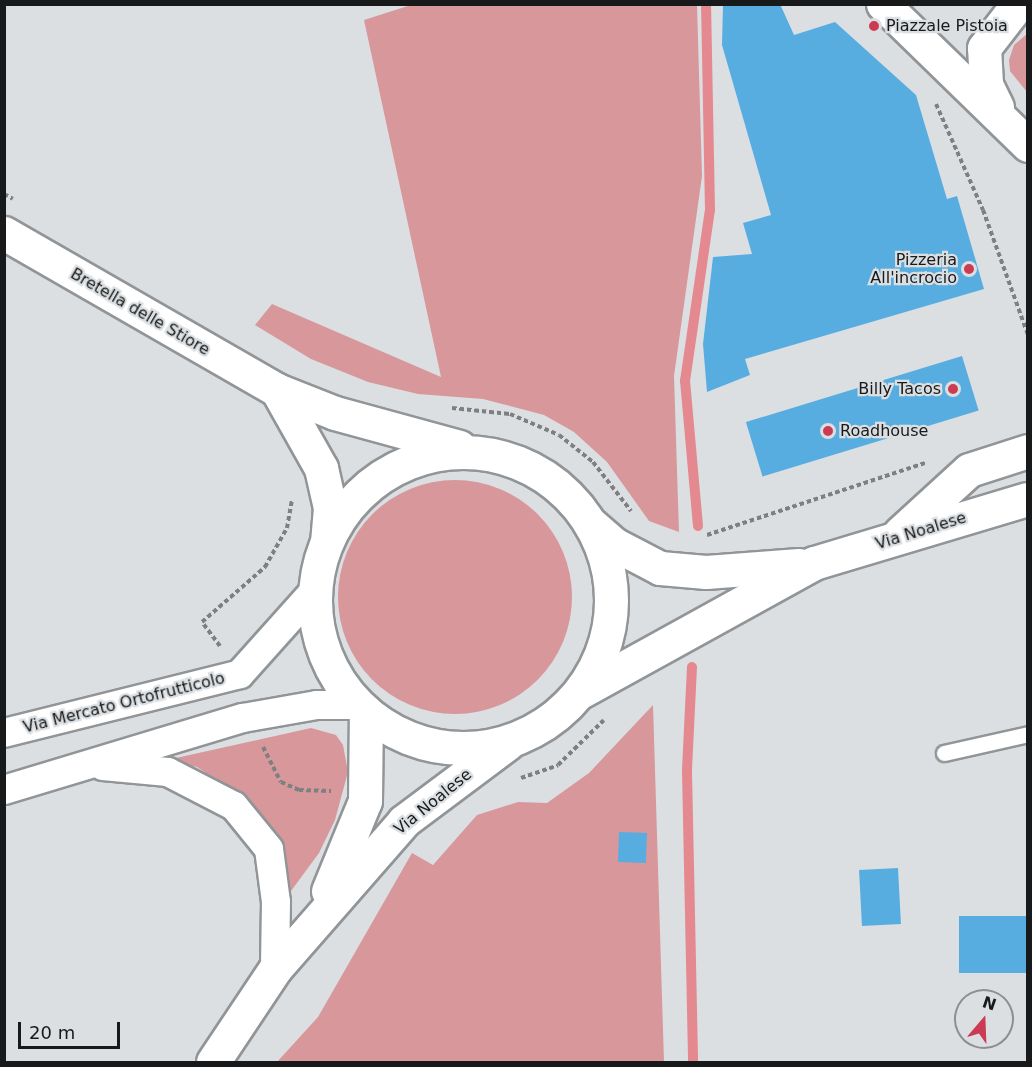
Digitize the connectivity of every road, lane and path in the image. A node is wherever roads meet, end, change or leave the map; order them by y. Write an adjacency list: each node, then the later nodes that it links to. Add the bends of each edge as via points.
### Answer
1 (883, 4): 4 (main road)
2 (1018, 10): 4 (main road, via 989,36 982,63)
3 (933, 97): 9 (path, via 983,210)
4 (1001, 115): 5 (main road)
5 (1028, 145)
6 (4, 194): 7 (path)
7 (25, 205)
8 (4, 234): 10 (main road, Bretella delle Stiore)
9 (1028, 335)
10 (277, 390): 13 (main road, Bretella delle Stiore, via 335,413); 20 (main road, via 321,468 330,508)
11 (443, 407): 16 (path, via 510,414 559,435 607,477)
12 (1028, 451): 19 (main road, via 969,470)
13 (486, 453): 17 (main road, Via Noalese, via 546,477); 20 (main road, Via Noalese, via 453,452 391,469 343,512)
14 (929, 462): 18 (path)
15 (1028, 499): 19 (main road, Via Noalese)
16 (634, 517)
17 (590, 524): 21 (main road, Via Noalese, via 614,544 660,568 706,572); 23 (main road, Via Noalese, via 603,550 612,609 596,667)
18 (699, 538)
19 (894, 538): 21 (main road, Via Noalese)
20 (327, 540): 22 (main road, Via Noalese)
21 (814, 564): 23 (main road, Via Noalese)
22 (315, 590): 24 (main road, Via Noalese, via 318,633 333,672); 25 (street, Via Mercato Ortofrutticolo, via 240,674)
23 (580, 692): 27 (main road, Via Noalese, via 545,723)
24 (362, 709): 27 (main road, Via Noalese, via 398,733 434,746 473,748); 29 (street, via 317,705 243,718); 31 (main road, Via Noalese, via 364,801 355,834)
25 (4, 733)
26 (1028, 734): 28 (lane)
27 (511, 741): 31 (main road, Via Noalese, via 404,821)
28 (944, 753)
29 (89, 764): 30 (street); 32 (street, via 168,772 234,806 269,849 276,902)
30 (4, 790)
31 (314, 923): 32 (main road, Via Noalese)
32 (275, 969): 33 (main road, Via Noalese)
33 (213, 1062)

